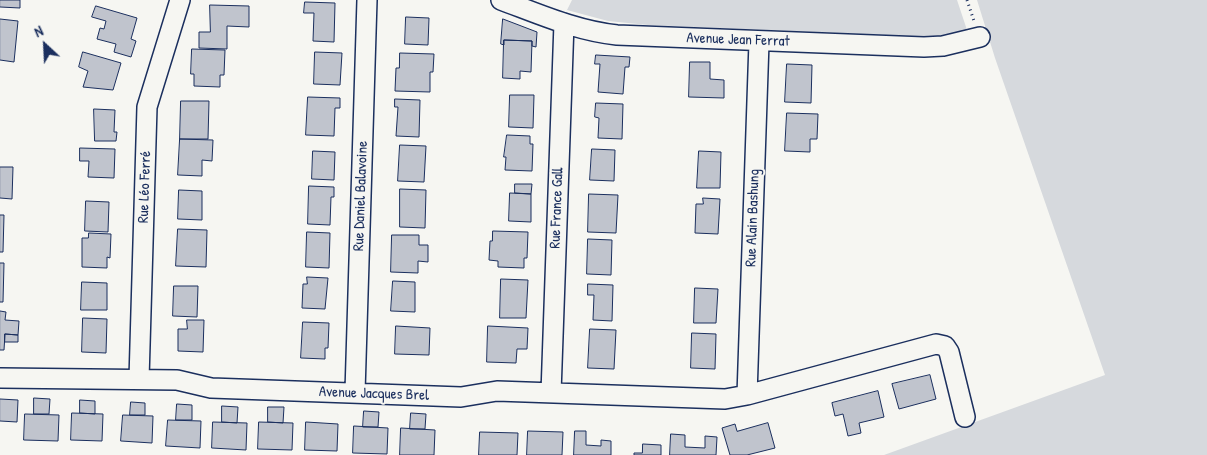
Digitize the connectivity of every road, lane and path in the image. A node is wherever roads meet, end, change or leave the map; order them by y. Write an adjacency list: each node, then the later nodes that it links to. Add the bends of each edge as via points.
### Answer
1 (180, 0): 8 (street, Rue Léo Ferré, via 148,107)
2 (367, 0): 9 (street, Rue Daniel Balavoine)
3 (501, 0): 4 (street, Avenue Jean Ferrat)
4 (564, 23): 6 (street, Avenue Jean Ferrat, via 617,35); 10 (street, Rue France Gall)
5 (980, 37): 6 (street, Avenue Jean Ferrat, via 951,45 924,47)
6 (759, 42): 11 (street, Rue Alain Bashung)
7 (0, 378): 8 (street, Avenue Jacques Brel)
8 (139, 379): 9 (street, Avenue Jacques Brel, via 183,381 211,388)
9 (355, 392): 10 (street, Avenue Jacques Brel, via 461,397 497,391)
10 (551, 393): 11 (street, Avenue Jacques Brel, via 725,399)
11 (747, 395): 12 (street, Avenue Jacques Brel, via 936,344 945,346 949,352)
12 (965, 417)

